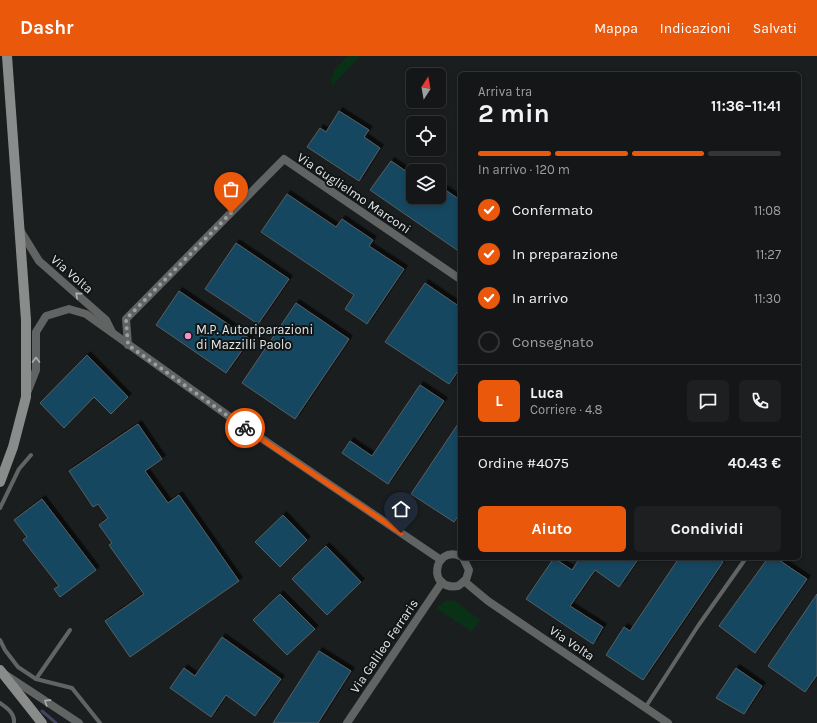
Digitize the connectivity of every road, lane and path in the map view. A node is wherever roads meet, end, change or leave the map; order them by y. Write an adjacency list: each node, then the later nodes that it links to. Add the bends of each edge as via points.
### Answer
1 (7, 56): 2 (street)
2 (20, 230): 4 (street, Via Volta, one-way to 2, via 106,320 39,261); 6 (street, via 26,320)
3 (458, 278): 5 (street, Via Guglielmo Marconi, via 284,159 126,319)
4 (113, 334): 5 (street, Via Volta); 6 (street, Via Volta, one-way to 4, via 36,370 36,332 46,316 68,309 86,314)
5 (128, 345): 12 (street, Via Volta)
6 (26, 397): 8 (street)
7 (32, 455): 10 (lane, via 19,469)
8 (3, 467): 9 (street)
9 (0, 482)
10 (0, 508)
11 (458, 556): 12 (street, via 452,554)
12 (441, 560): 16 (street, via 437,572)
13 (464, 560): 15 (street, via 469,570)
14 (745, 560): 22 (lane)
15 (464, 581): 16 (street, via 453,586); 22 (street, Via Volta, via 488,601)
16 (442, 582): 27 (street, Via Galileo Ferraris)
17 (70, 630): 20 (lane)
18 (0, 640): 20 (lane, via 18,667)
19 (1, 671): 24 (street); 25 (street, one-way to 19)
20 (36, 679): 26 (lane, via 72,688)
21 (0, 703): 23 (lane, via 10,710)
22 (645, 708): 28 (street, Via Volta)
23 (14, 723)
24 (42, 723)
25 (79, 723)
26 (100, 723)
27 (347, 723)
28 (668, 723)

